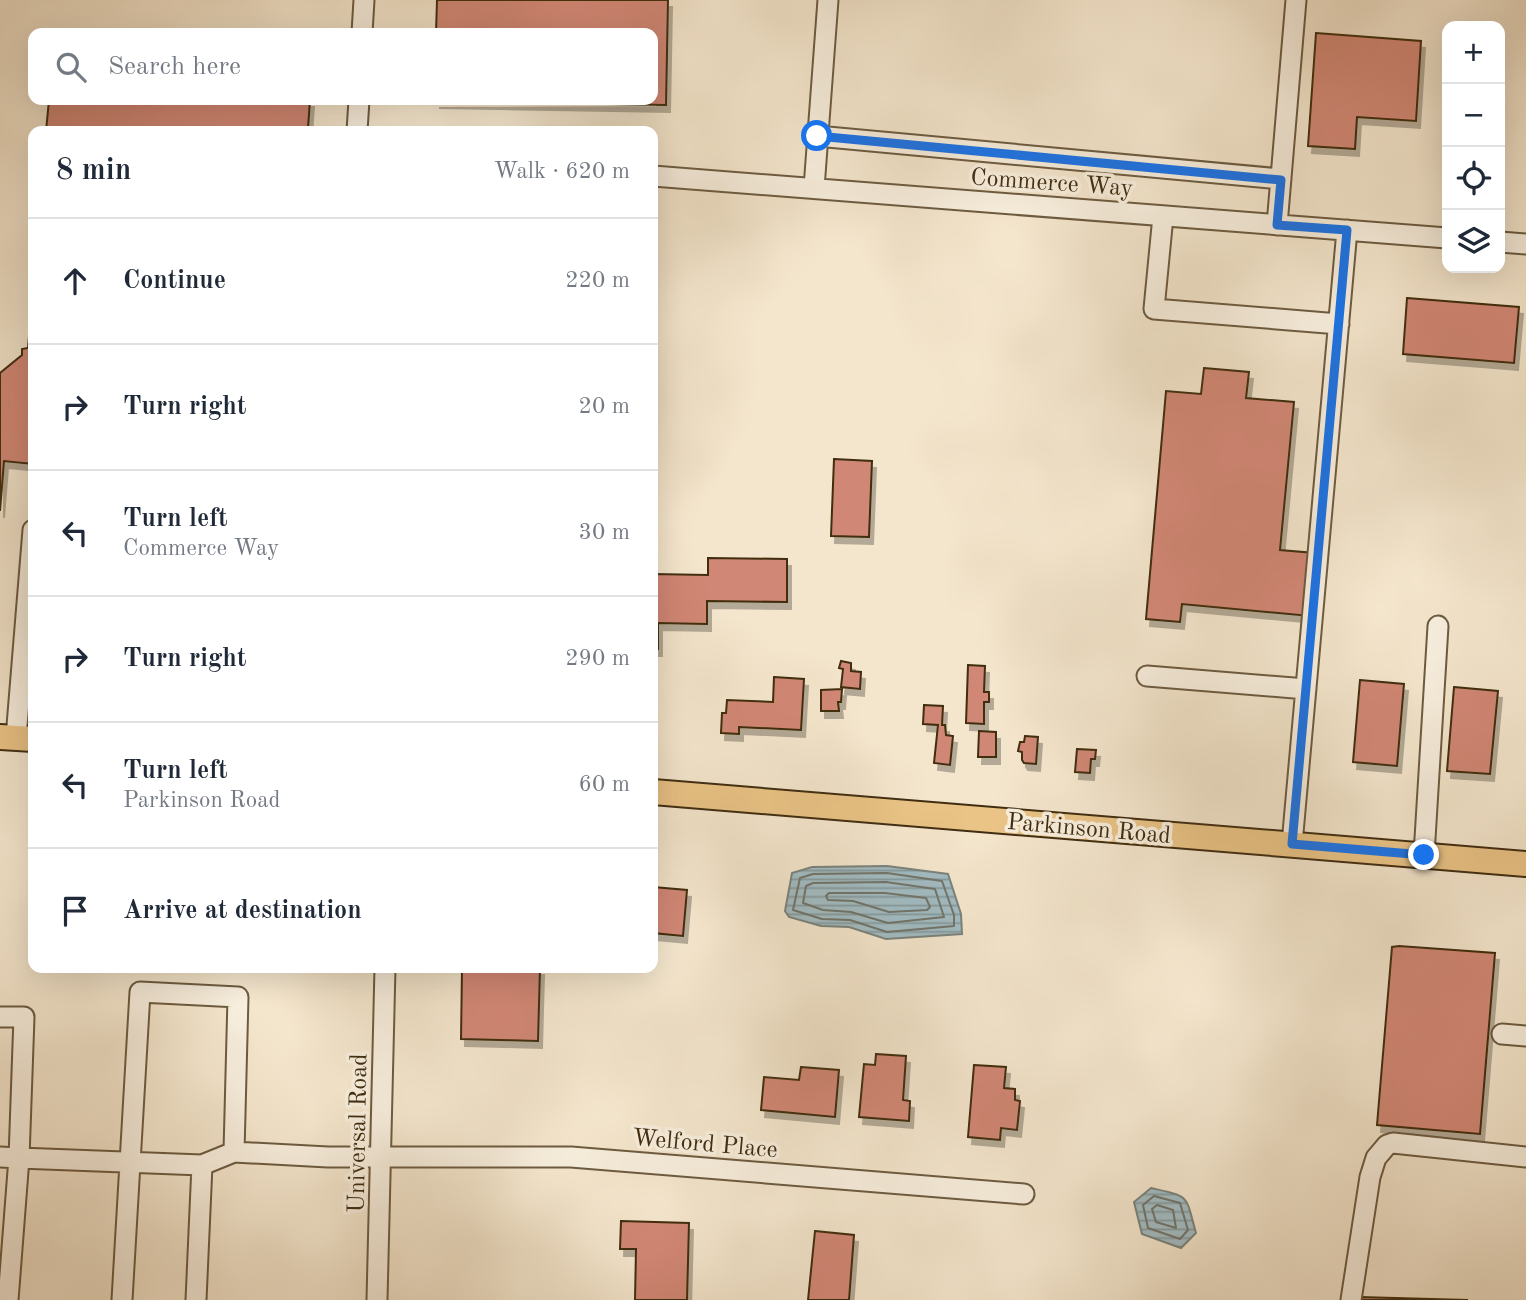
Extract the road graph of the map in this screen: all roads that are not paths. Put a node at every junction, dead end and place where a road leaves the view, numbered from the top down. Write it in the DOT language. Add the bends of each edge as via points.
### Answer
graph roads {
  1 [pos="364,0"];
  2 [pos="828,0"];
  3 [pos="1296,0"];
  4 [pos="362,28"];
  5 [pos="359,105"];
  6 [pos="357,126"];
  7 [pos="817,136"];
  8 [pos="658,176"];
  9 [pos="1281,180"];
  10 [pos="814,188"];
  11 [pos="1163,216"];
  12 [pos="1277,225"];
  13 [pos="1347,230"];
  14 [pos="1442,238"];
  15 [pos="1505,242"];
  16 [pos="1526,244"];
  17 [pos="1339,324"];
  18 [pos="28,591"];
  19 [pos="1438,626"];
  20 [pos="1147,676"];
  21 [pos="1306,689"];
  22 [pos="16,738"];
  23 [pos="658,792"];
  24 [pos="1292,844"];
  25 [pos="1424,855"];
  26 [pos="1526,864"];
  27 [pos="385,973"];
  28 [pos="0,1017"];
  29 [pos="1503,1034"];
  30 [pos="1526,1036"];
  31 [pos="234,1152"];
  32 [pos="381,1156"];
  33 [pos="9,1157"];
  34 [pos="1526,1157"];
  35 [pos="128,1163"];
  36 [pos="202,1165"];
  37 [pos="1024,1194"];
  38 [pos="8,1300"];
  39 [pos="122,1300"];
  40 [pos="196,1300"];
  41 [pos="377,1300"];
  42 [pos="1351,1300"];
  1 -- 4 [label="street"];
  2 -- 7 [label="street"];
  3 -- 9 [label="street"];
  5 -- 6 [label="street"];
  7 -- 9 [label="street"];
  7 -- 10 [label="street"];
  8 -- 10 [label="street, Commerce Way"];
  9 -- 12 [label="street"];
  10 -- 11 [label="street, Commerce Way"];
  11 -- 12 [label="street, Commerce Way"];
  11 -- 17 [label="street" via="1154,309"];
  12 -- 13 [label="street, Commerce Way"];
  13 -- 14 [label="street, Commerce Way"];
  13 -- 17 [label="street"];
  15 -- 16 [label="street"];
  17 -- 21 [label="street"];
  18 -- 22 [label="street"];
  19 -- 25 [label="street"];
  20 -- 21 [label="street"];
  21 -- 24 [label="street"];
  23 -- 24 [label="main road, Parkinson Road"];
  24 -- 25 [label="main road, Parkinson Road"];
  25 -- 26 [label="main road, Parkinson Road"];
  27 -- 32 [label="street, Universal Road"];
  28 -- 33 [label="street" via="24,1017"];
  29 -- 30 [label="street"];
  31 -- 32 [label="street, Welford Place"];
  31 -- 35 [label="street" via="238,997 139,992"];
  31 -- 36 [label="street"];
  32 -- 37 [label="street, Welford Place" via="571,1157"];
  32 -- 41 [label="street, Universal Road"];
  33 -- 35 [label="street"];
  33 -- 38 [label="street"];
  34 -- 42 [label="street" via="1387,1145 1376,1158 1370,1177"];
  35 -- 36 [label="street"];
  35 -- 39 [label="street"];
  36 -- 40 [label="street"];
}
